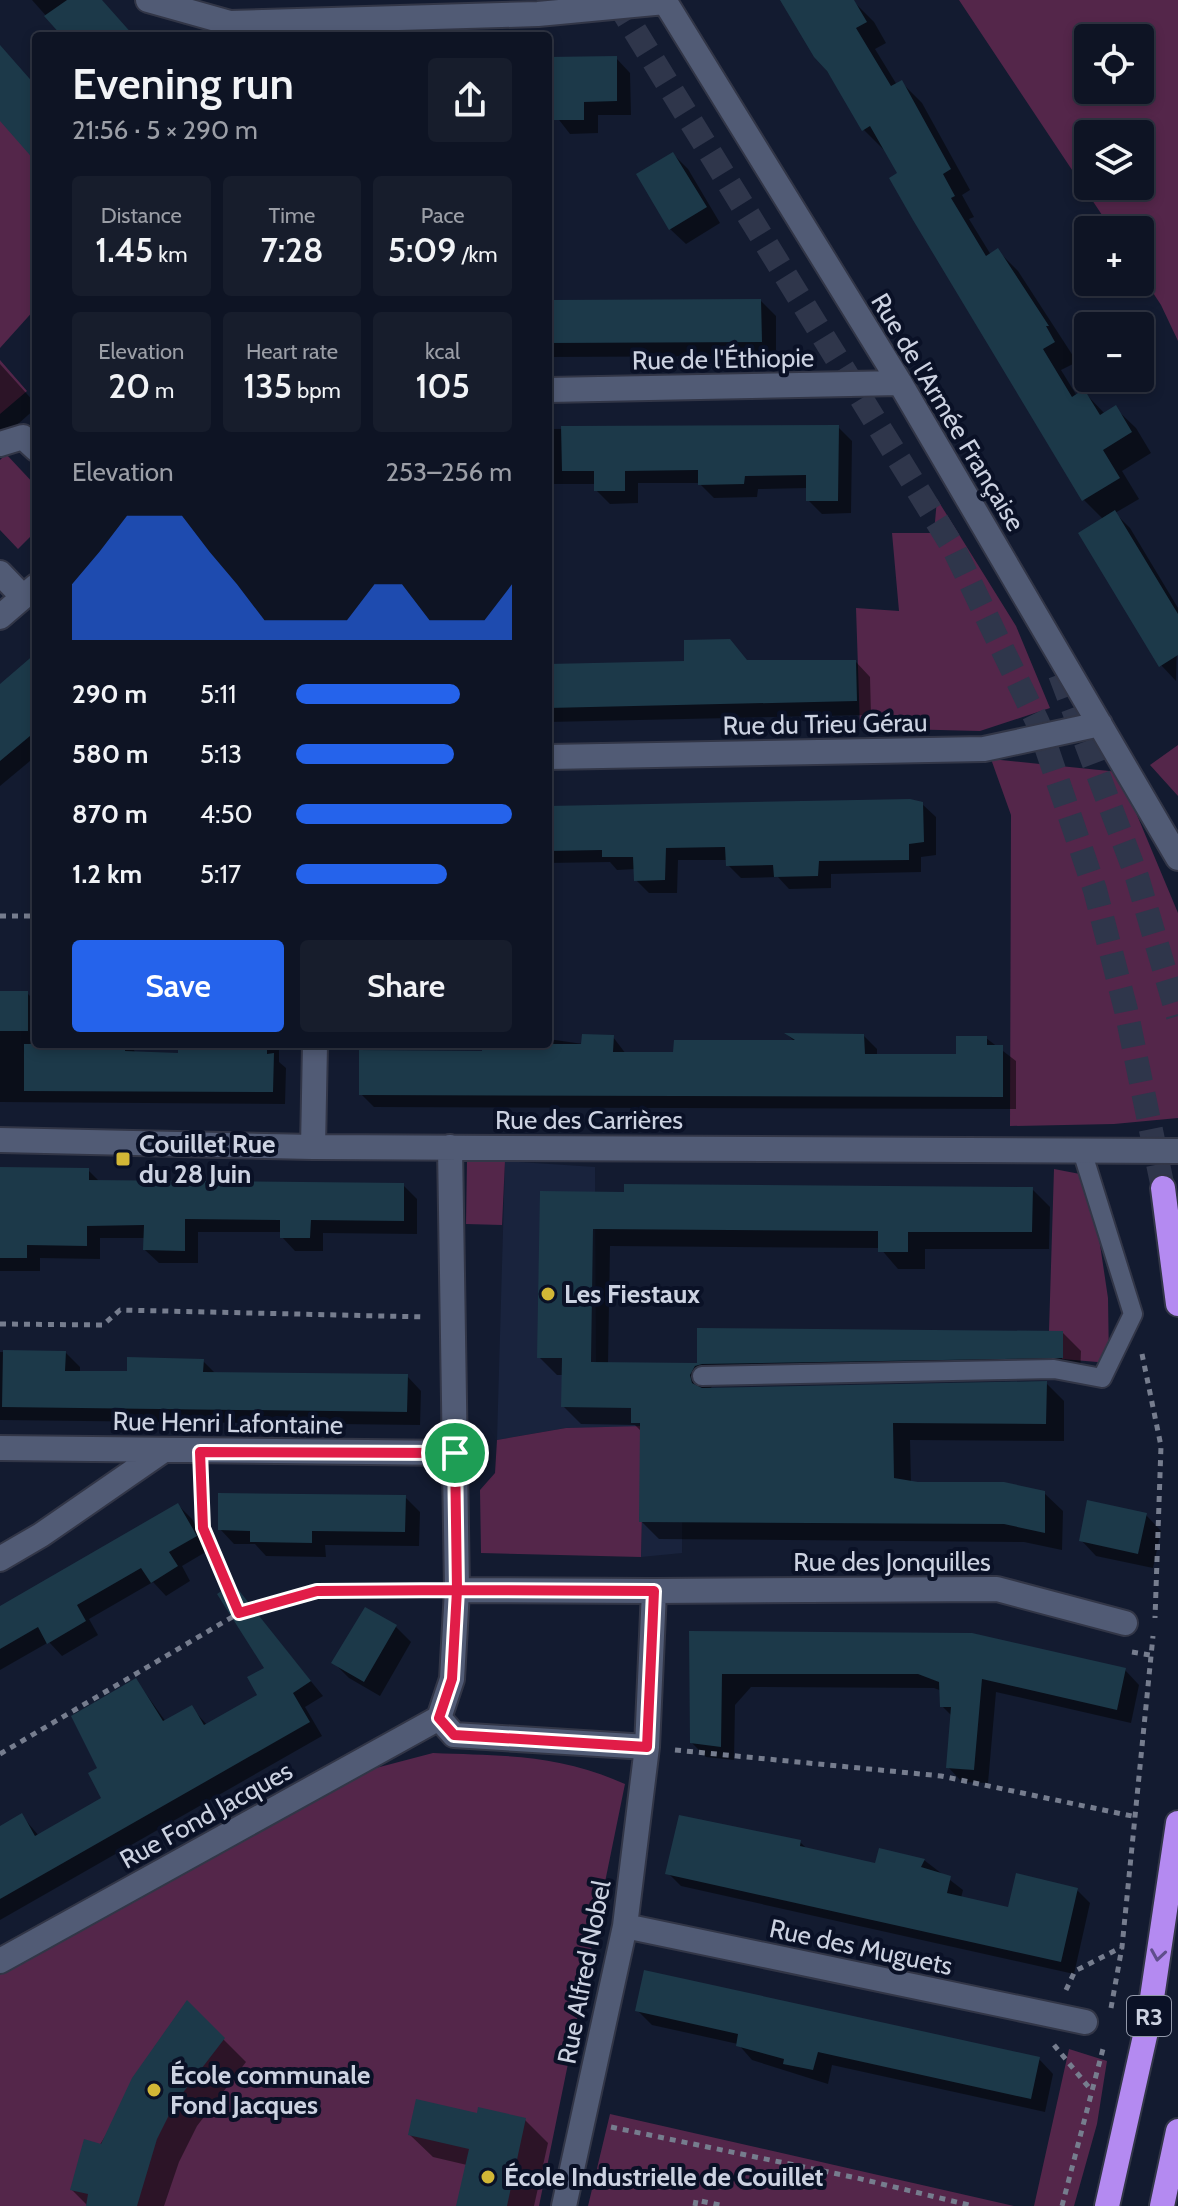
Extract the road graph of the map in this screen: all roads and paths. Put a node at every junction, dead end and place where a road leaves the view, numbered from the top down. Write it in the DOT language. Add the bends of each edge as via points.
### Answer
graph roads {
  1 [pos="148,0"];
  2 [pos="664,1"];
  3 [pos="310,28"];
  4 [pos="900,383"];
  5 [pos="552,390"];
  6 [pos="0,444"];
  7 [pos="32,445"];
  8 [pos="0,573"];
  9 [pos="29,591"];
  10 [pos="0,617"];
  11 [pos="1100,724"];
  12 [pos="552,757"];
  13 [pos="1178,858"];
  14 [pos="0,916"];
  15 [pos="32,916"];
  16 [pos="315,1048"];
  17 [pos="0,1140"];
  18 [pos="313,1147"];
  19 [pos="450,1147"];
  20 [pos="1082,1151"];
  21 [pos="1178,1151"];
  22 [pos="1163,1188"];
  23 [pos="1178,1304"];
  24 [pos="1133,1314"];
  25 [pos="453,1318"];
  26 [pos="0,1324"];
  27 [pos="702,1376"];
  28 [pos="0,1448"];
  29 [pos="164,1450"];
  30 [pos="200,1452"];
  31 [pos="455,1453"];
  32 [pos="0,1559"];
  33 [pos="457,1590"];
  34 [pos="654,1591"];
  35 [pos="239,1613"];
  36 [pos="1125,1623"];
  37 [pos="439,1718"];
  38 [pos="647,1747"];
  39 [pos="0,1754"];
  40 [pos="1132,1816"];
  41 [pos="1178,1823"];
  42 [pos="625,1926"];
  43 [pos="0,1961"];
  44 [pos="1100,2025"];
  45 [pos="582,2121"];
  46 [pos="1178,2131"];
  47 [pos="564,2206"];
  48 [pos="695,2206"];
  49 [pos="724,2206"];
  50 [pos="973,2206"];
  51 [pos="1062,2206"];
  52 [pos="1107,2206"];
  53 [pos="1162,2206"];
  1 -- 3 [label="street" via="230,23"];
  2 -- 3 [label="street"];
  2 -- 4 [label="street, Rue de l'Armée Française"];
  4 -- 5 [label="street, Rue de l'Éthiopie"];
  4 -- 11 [label="street, Rue de l'Armée Française"];
  6 -- 7 [label="street" via="23,437"];
  8 -- 9 [label="street"];
  9 -- 10 [label="street"];
  11 -- 12 [label="street, Rue du Trieu Gérau" via="984,749"];
  11 -- 13 [label="street, Rue de l'Armée Française"];
  14 -- 15 [label="path"];
  16 -- 18 [label="street"];
  17 -- 18 [label="street, Rue des Carrières"];
  18 -- 19 [label="street, Rue des Carrières"];
  19 -- 20 [label="street, Rue des Carrières"];
  19 -- 25 [label="street"];
  20 -- 21 [label="street, Rue des Carrières"];
  20 -- 24 [label="lane"];
  22 -- 23 [label="highway"];
  24 -- 27 [label="lane" via="1102,1378 1054,1369"];
  24 -- 40 [label="path" via="1161,1446 1155,1619"];
  25 -- 26 [label="path" via="120,1310 103,1325"];
  25 -- 31 [label="street"];
  28 -- 29 [label="street, Rue Henri Lafontaine"];
  29 -- 30 [label="street, Rue Henri Lafontaine"];
  29 -- 32 [label="street"];
  30 -- 31 [label="street, Rue Henri Lafontaine"];
  30 -- 35 [label="path" via="203,1528"];
  31 -- 33 [label="street"];
  33 -- 34 [label="street, Rue des Jonquilles"];
  33 -- 35 [label="path" via="317,1591"];
  33 -- 37 [label="street" via="452,1679"];
  34 -- 36 [label="street, Rue des Jonquilles" via="997,1589"];
  34 -- 38 [label="street, Rue Alfred Nobel"];
  35 -- 39 [label="path"];
  37 -- 38 [label="street" via="454,1735"];
  37 -- 43 [label="street, Rue Fond Jacques"];
  38 -- 40 [label="path" via="941,1776"];
  38 -- 42 [label="street, Rue Alfred Nobel"];
  40 -- 44 [label="path" via="1122,1947"];
  41 -- 52 [label="highway, R3, one-way" via="1149,2018"];
  42 -- 44 [label="street, Rue des Muguets"];
  42 -- 45 [label="street, Rue Alfred Nobel"];
  44 -- 51 [label="path"];
  45 -- 47 [label="street, Rue Alfred Nobel"];
  45 -- 50 [label="path"];
  46 -- 53 [label="highway"];
  48 -- 49 [label="path" via="696,2200"];
}
